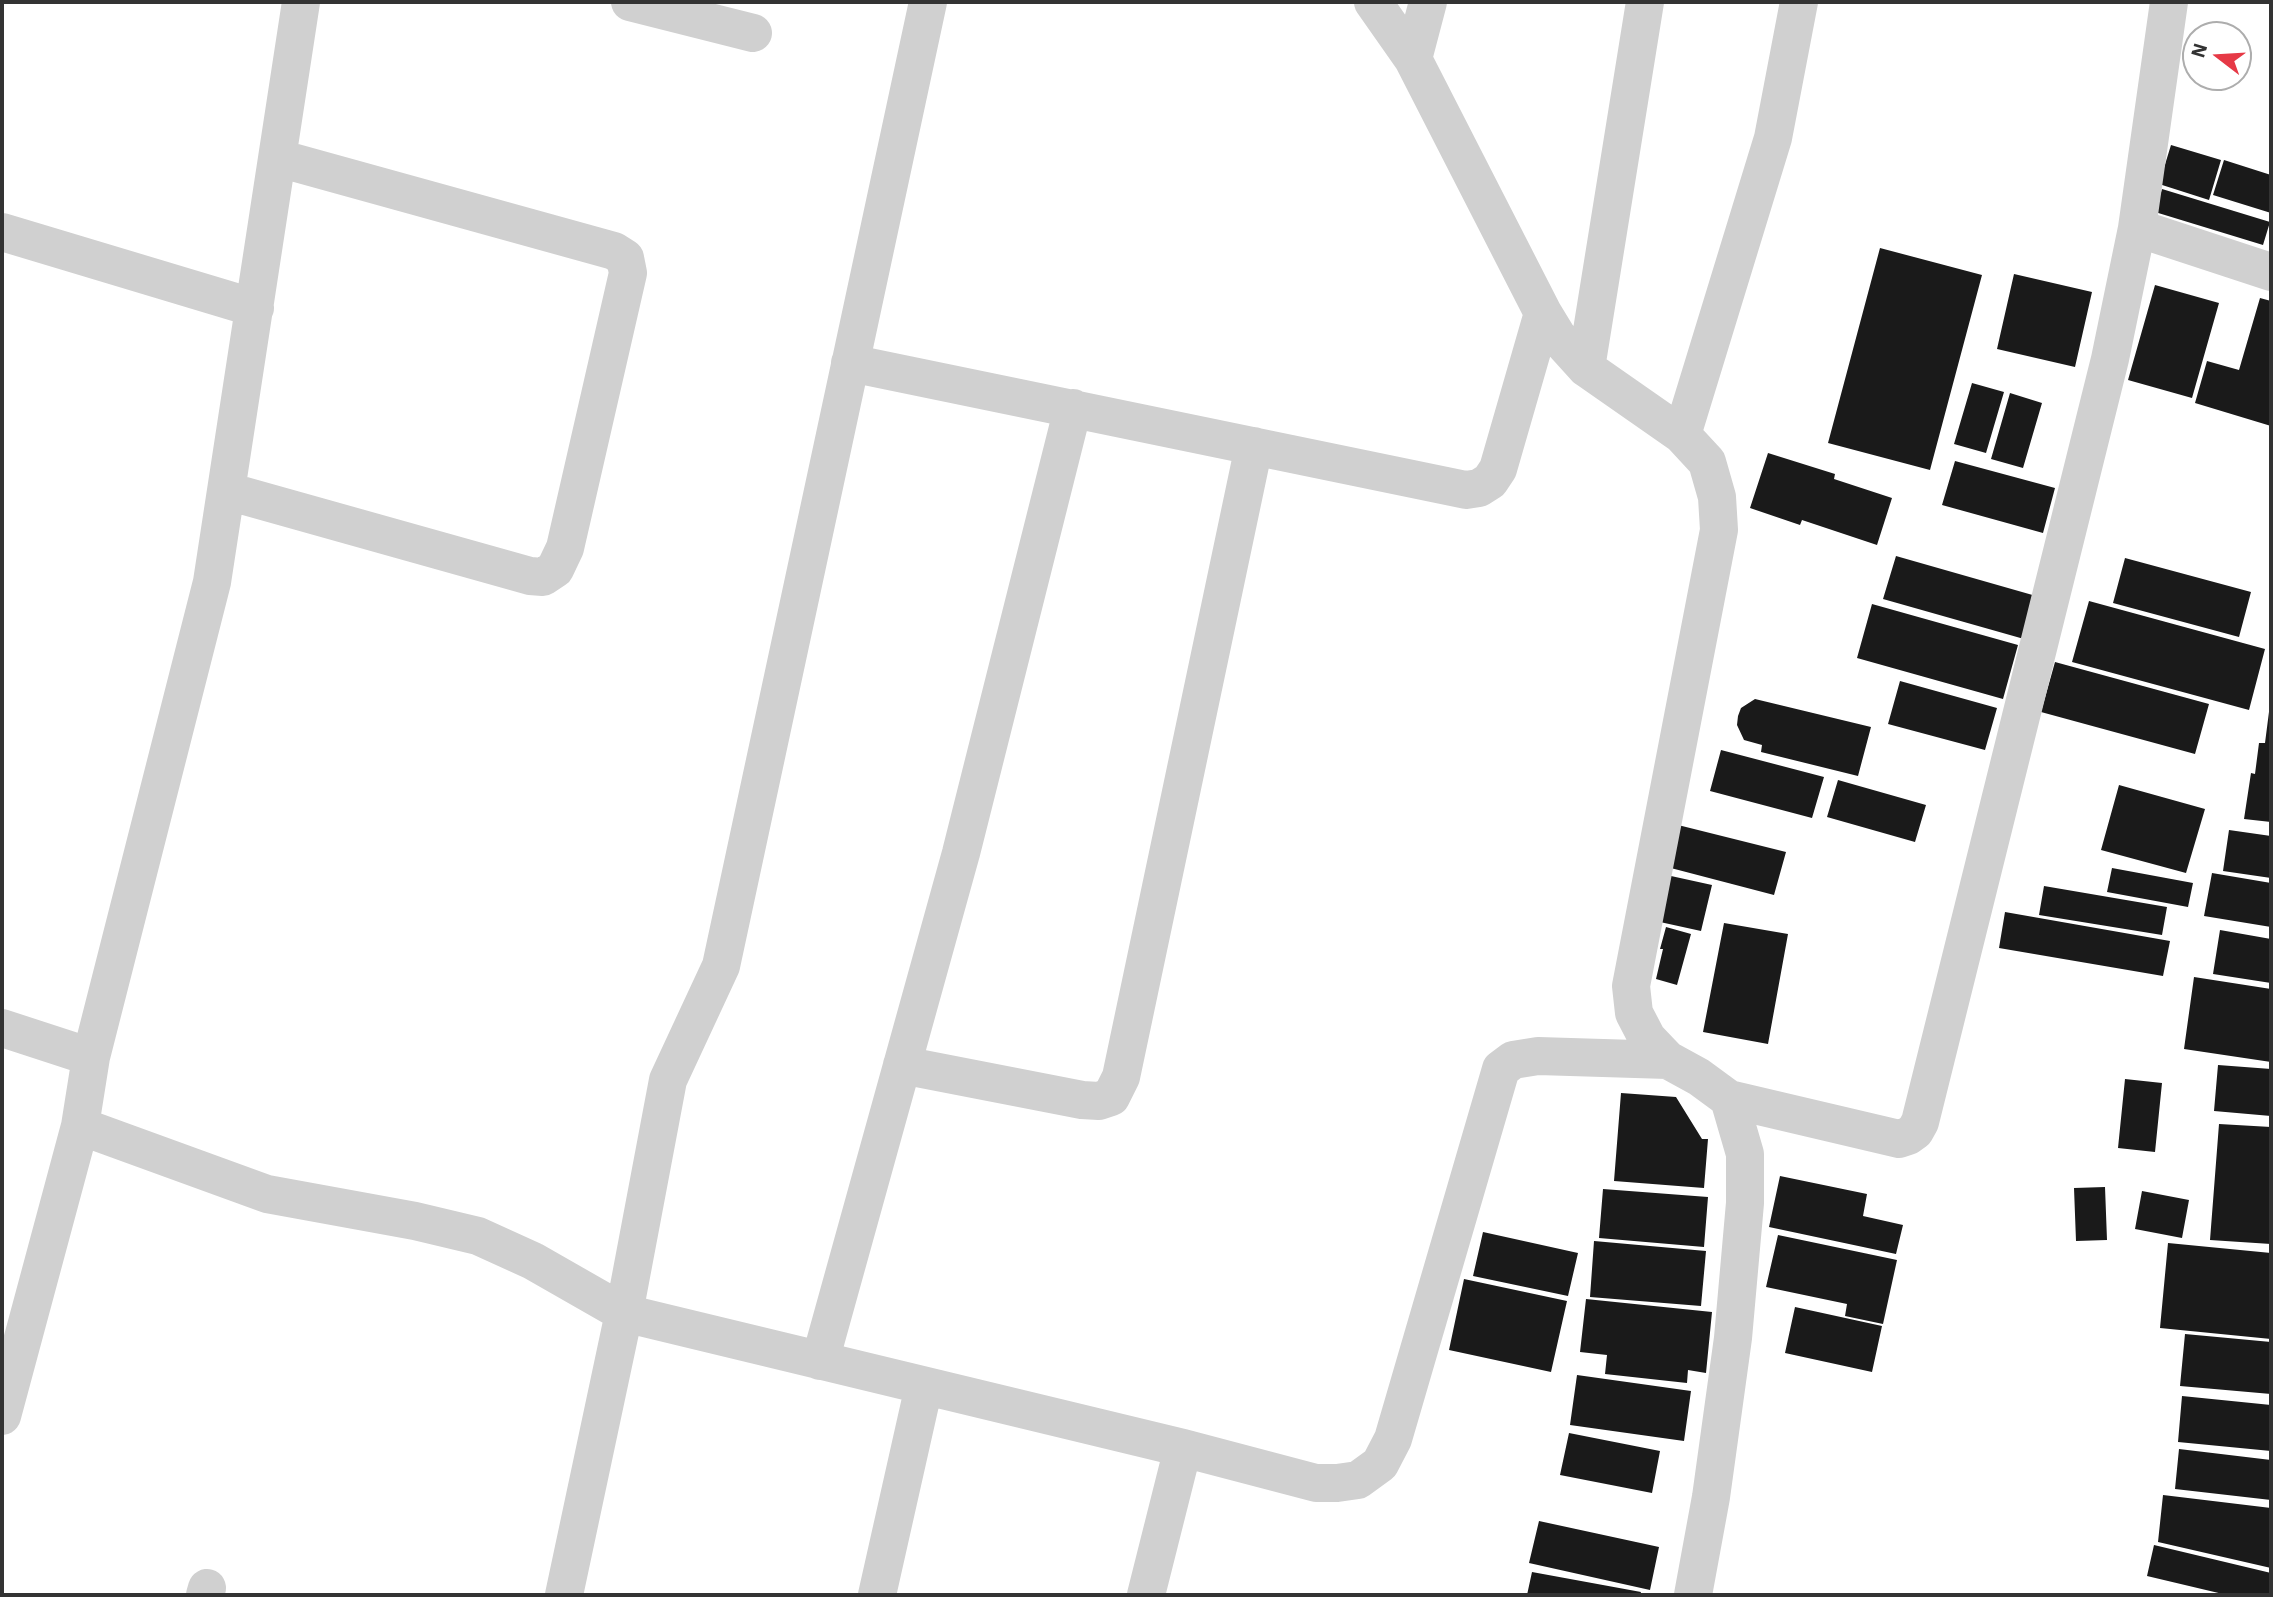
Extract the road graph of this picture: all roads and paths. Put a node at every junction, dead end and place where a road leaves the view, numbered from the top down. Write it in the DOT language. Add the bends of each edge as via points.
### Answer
graph roads {
  1 [pos="301,2"];
  2 [pos="630,2"];
  3 [pos="928,2"];
  4 [pos="1373,2"];
  5 [pos="1428,2"];
  6 [pos="1646,2"];
  7 [pos="1799,2"];
  8 [pos="2169,2"];
  9 [pos="753,33"];
  10 [pos="1413,59"];
  11 [pos="278,158"];
  12 [pos="2137,228"];
  13 [pos="2,232"];
  14 [pos="2271,272"];
  15 [pos="255,308"];
  16 [pos="1543,313"];
  17 [pos="850,363"];
  18 [pos="1586,368"];
  19 [pos="1073,408"];
  20 [pos="1682,435"];
  21 [pos="1254,446"];
  22 [pos="227,491"];
  23 [pos="2,1028"];
  24 [pos="91,1057"];
  25 [pos="1668,1060"];
  26 [pos="902,1065"];
  27 [pos="1730,1100"];
  28 [pos="80,1126"];
  29 [pos="624,1313"];
  30 [pos="820,1361"];
  31 [pos="924,1386"];
  32 [pos="2,1416"];
  33 [pos="1183,1448"];
  34 [pos="564,1595"];
  35 [pos="877,1595"];
  36 [pos="1146,1595"];
  37 [pos="1693,1595"];
  1 -- 11 [label="street"];
  2 -- 9 [label="street"];
  3 -- 17 [label="street"];
  4 -- 10 [label="street"];
  5 -- 10 [label="street"];
  6 -- 18 [label="street"];
  7 -- 20 [label="street" via="1773,138"];
  8 -- 12 [label="street"];
  10 -- 16 [label="street"];
  11 -- 15 [label="street"];
  11 -- 22 [label="street" via="614,251 625,258 628,273 565,548 555,569 543,577"];
  12 -- 14 [label="street"];
  12 -- 27 [label="street" via="2110,359 1920,1122 1915,1131 1899,1139"];
  13 -- 15 [label="street"];
  15 -- 22 [label="street"];
  16 -- 18 [label="street"];
  16 -- 21 [label="street" via="1497,469 1479,488 1466,490"];
  17 -- 19 [label="street"];
  17 -- 29 [label="street" via="721,966 667,1080"];
  18 -- 20 [label="street"];
  19 -- 21 [label="street"];
  19 -- 26 [label="street" via="961,853"];
  20 -- 25 [label="street" via="1707,461 1717,497 1719,530 1632,986 1634,1013 1647,1038"];
  21 -- 26 [label="street" via="1121,1077 1111,1097 1082,1100"];
  22 -- 24 [label="street" via="212,582"];
  23 -- 24 [label="street"];
  24 -- 28 [label="street"];
  25 -- 27 [label="street"];
  25 -- 33 [label="street" via="1538,1056 1513,1060 1501,1069 1393,1439 1380,1464 1358,1480 1316,1483"];
  26 -- 30 [label="street"];
  27 -- 37 [label="street" via="1745,1154 1745,1203 1733,1338"];
  28 -- 29 [label="street" via="267,1194 478,1236 533,1261"];
  28 -- 32 [label="street"];
  29 -- 30 [label="street"];
  29 -- 34 [label="street"];
  30 -- 31 [label="street"];
  31 -- 33 [label="street"];
  31 -- 35 [label="street"];
  33 -- 36 [label="street"];
}
